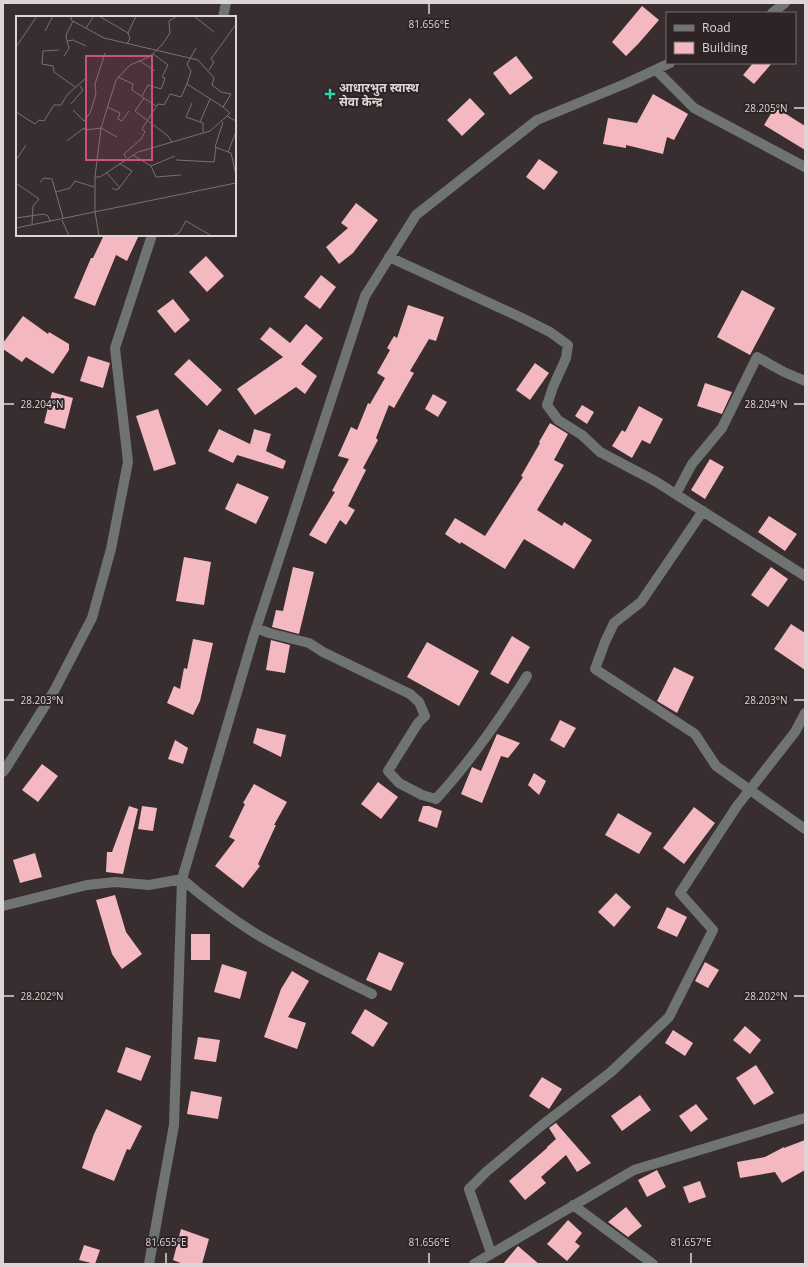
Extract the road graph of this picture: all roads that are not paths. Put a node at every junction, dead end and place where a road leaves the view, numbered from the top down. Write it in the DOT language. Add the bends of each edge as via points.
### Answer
graph roads {
  1 [pos="226,3"];
  2 [pos="785,3"];
  3 [pos="773,12"];
  4 [pos="222,16"];
  5 [pos="668,64"];
  6 [pos="656,70"];
  7 [pos="805,167"];
  8 [pos="152,236"];
  9 [pos="389,257"];
  10 [pos="805,381"];
  11 [pos="676,494"];
  12 [pos="703,511"];
  13 [pos="805,576"];
  14 [pos="256,628"];
  15 [pos="527,676"];
  16 [pos="805,712"];
  17 [pos="3,772"];
  18 [pos="750,790"];
  19 [pos="805,829"];
  20 [pos="182,879"];
  21 [pos="3,906"];
  22 [pos="372,994"];
  23 [pos="805,1118"];
  24 [pos="573,1205"];
  25 [pos="491,1253"];
  26 [pos="149,1264"];
  27 [pos="474,1264"];
  28 [pos="653,1264"];
  1 -- 4 [label="street"];
  2 -- 3 [label="street"];
  5 -- 6 [label="street"];
  6 -- 7 [label="street" via="694,108"];
  6 -- 9 [label="street" via="537,120 416,215"];
  8 -- 17 [label="street" via="115,348 128,462 111,549 92,618 54,693"];
  9 -- 11 [label="street" via="522,318 550,332 568,345 566,358 547,405 558,420 582,435 600,452"];
  9 -- 14 [label="street" via="365,296"];
  10 -- 11 [label="street" via="757,357 722,428 692,464"];
  11 -- 12 [label="street"];
  12 -- 13 [label="street"];
  12 -- 18 [label="street" via="641,602 614,623 595,669 695,734 716,766"];
  14 -- 15 [label="street" via="309,643 410,694 419,702 425,716 388,771 399,783 436,799 479,747"];
  14 -- 20 [label="street"];
  16 -- 18 [label="street" via="795,732"];
  18 -- 19 [label="street"];
  18 -- 25 [label="street" via="680,893 713,930 669,1017 611,1072 541,1126 469,1189"];
  20 -- 21 [label="street" via="149,885 115,882 87,885"];
  20 -- 22 [label="street" via="253,932"];
  20 -- 26 [label="street" via="174,1125"];
  23 -- 24 [label="street" via="634,1170"];
  24 -- 25 [label="street"];
  24 -- 28 [label="street"];
  25 -- 27 [label="street"];
}
